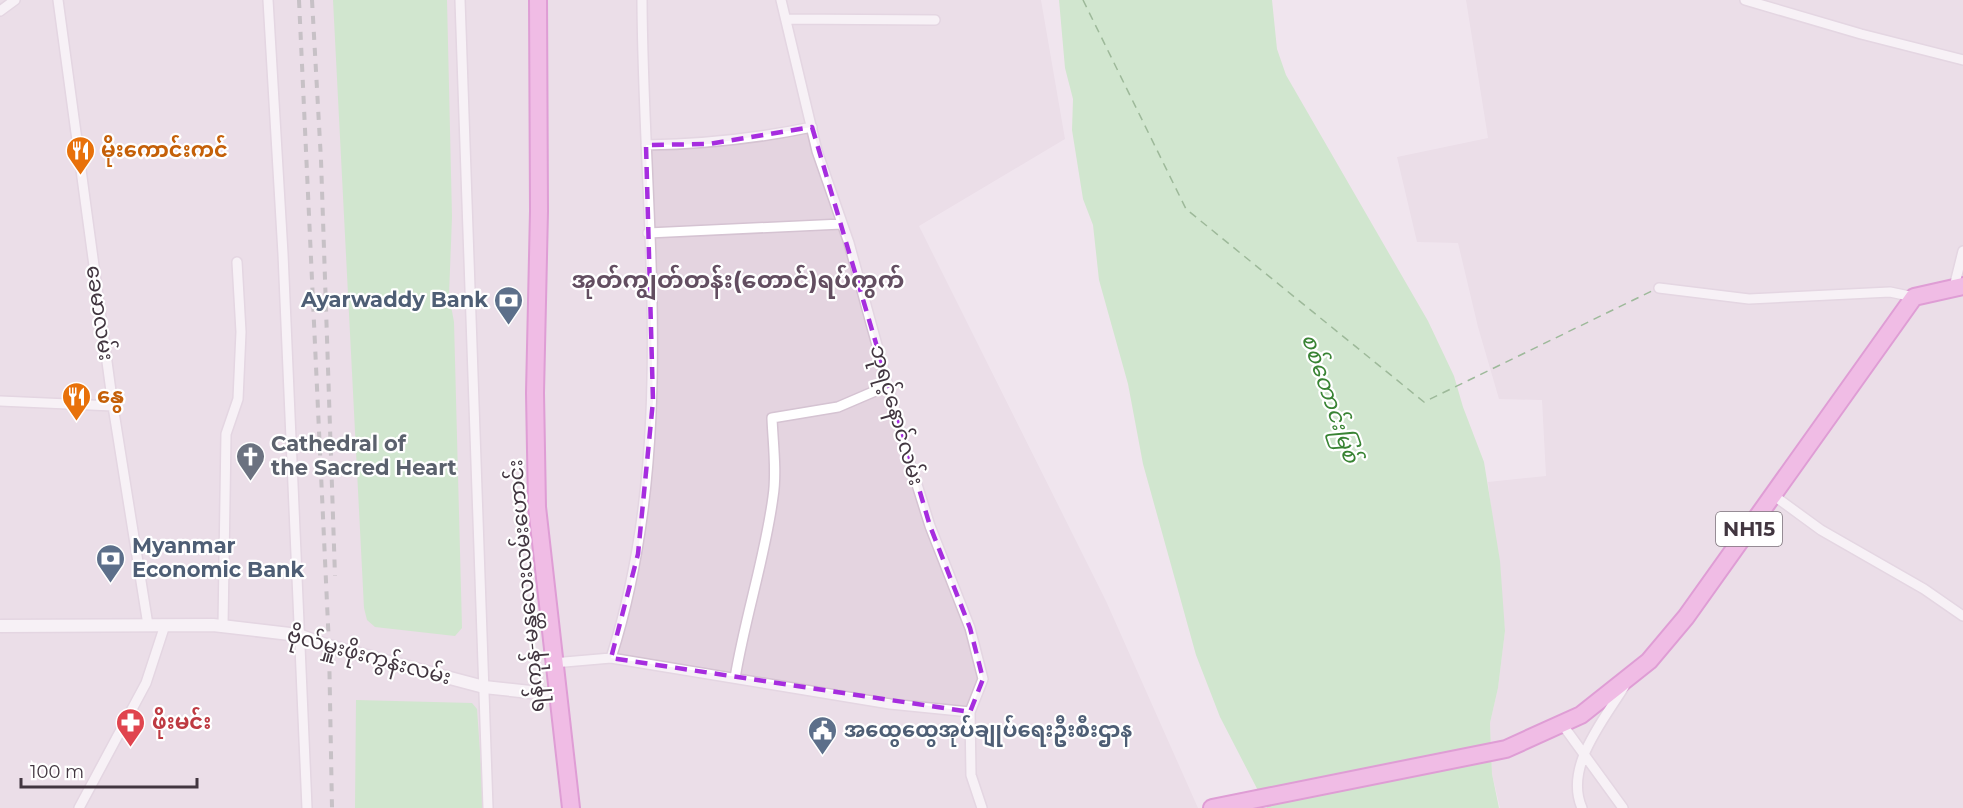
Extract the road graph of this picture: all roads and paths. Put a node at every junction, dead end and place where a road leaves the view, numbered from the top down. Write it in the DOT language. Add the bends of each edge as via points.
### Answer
graph roads {
  1 [pos="15,0"];
  2 [pos="58,0"];
  3 [pos="268,0"];
  4 [pos="460,0"];
  5 [pos="538,0"];
  6 [pos="642,0"];
  7 [pos="781,0"];
  8 [pos="1745,0"];
  9 [pos="0,11"];
  10 [pos="787,19"];
  11 [pos="935,20"];
  12 [pos="1963,60"];
  13 [pos="813,127"];
  14 [pos="646,145"];
  15 [pos="842,224"];
  16 [pos="648,233"];
  17 [pos="1963,251"];
  18 [pos="237,262"];
  19 [pos="1958,287"];
  20 [pos="1659,288"];
  21 [pos="1914,297"];
  22 [pos="887,386"];
  23 [pos="0,401"];
  24 [pos="113,406"];
  25 [pos="1773,495"];
  26 [pos="1963,616"];
  27 [pos="148,625"];
  28 [pos="165,625"];
  29 [pos="0,626"];
  30 [pos="223,626"];
  31 [pos="298,634"];
  32 [pos="611,658"];
  33 [pos="553,663"];
  34 [pos="1631,675"];
  35 [pos="735,678"];
  36 [pos="484,687"];
  37 [pos="558,695"];
  38 [pos="970,712"];
  39 [pos="1562,724"];
  40 [pos="1583,754"];
  41 [pos="79,808"];
  42 [pos="307,808"];
  43 [pos="488,808"];
  44 [pos="571,808"];
  45 [pos="982,808"];
  46 [pos="1212,808"];
  47 [pos="1582,808"];
  48 [pos="1623,808"];
  1 -- 9 [label="street"];
  2 -- 24 [label="street, ခေမာလမ်း"];
  3 -- 31 [label="street"];
  4 -- 36 [label="street"];
  5 -- 33 [label="highway, ရန်ကုန်-မန္တလေးလမ်းဟောင်း" via="537,496"];
  6 -- 14 [label="street"];
  7 -- 10 [label="street, ဘုရင့်နောင်လမ်း"];
  8 -- 12 [label="street"];
  10 -- 11 [label="street"];
  10 -- 13 [label="street, ဘုရင့်နောင်လမ်း"];
  13 -- 14 [label="street" via="709,144"];
  13 -- 15 [label="street, ဘုရင့်နောင်လမ်း"];
  14 -- 16 [label="street"];
  15 -- 16 [label="street"];
  15 -- 22 [label="street, ဘုရင့်နောင်လမ်း"];
  16 -- 32 [label="street" via="653,401 638,554"];
  17 -- 19 [label="street"];
  18 -- 30 [label="street" via="241,332 238,399 226,434"];
  19 -- 21 [label="highway"];
  20 -- 21 [label="street" via="1749,299 1890,292"];
  21 -- 25 [label="highway, NH15"];
  22 -- 35 [label="street" via="838,407 772,418 774,494"];
  22 -- 38 [label="street, ဘုရင့်နောင်လမ်း" via="983,679"];
  23 -- 24 [label="street"];
  24 -- 27 [label="street, ခေမာလမ်း"];
  25 -- 26 [label="street" via="1821,530"];
  25 -- 34 [label="highway, NH15" via="1686,617 1649,661"];
  27 -- 28 [label="street, ဗိုလ်မှူးဖိုးကွန်းလမ်း"];
  27 -- 29 [label="street, ဗိုလ်မှူးဖိုးကွန်းလမ်း"];
  28 -- 30 [label="street, ဗိုလ်မှူးဖိုးကွန်းလမ်း"];
  28 -- 41 [label="street" via="146,683"];
  30 -- 31 [label="street, ဗိုလ်မှူးဖိုးကွန်းလမ်း"];
  31 -- 36 [label="street, ဗိုလ်မှူးဖိုးကွန်းလမ်း" via="329,646"];
  31 -- 42 [label="street"];
  32 -- 33 [label="street"];
  32 -- 35 [label="street"];
  33 -- 37 [label="highway, ရန်ကုန်-မန္တလေးလမ်းဟောင်း"];
  34 -- 39 [label="highway, NH15" via="1581,715"];
  34 -- 40 [label="street"];
  35 -- 38 [label="street" via="890,704"];
  36 -- 37 [label="street, ဗိုလ်မှူးဖိုးကွန်းလမ်း"];
  36 -- 43 [label="street"];
  37 -- 44 [label="highway, ရန်ကုန်-မန္တလေးလမ်းဟောင်း"];
  38 -- 45 [label="street, ဘုရင့်နောင်လမ်း" via="971,775"];
  39 -- 40 [label="street"];
  39 -- 46 [label="highway, NH15" via="1506,748"];
  40 -- 47 [label="street" via="1577,796"];
  40 -- 48 [label="street"];
}
